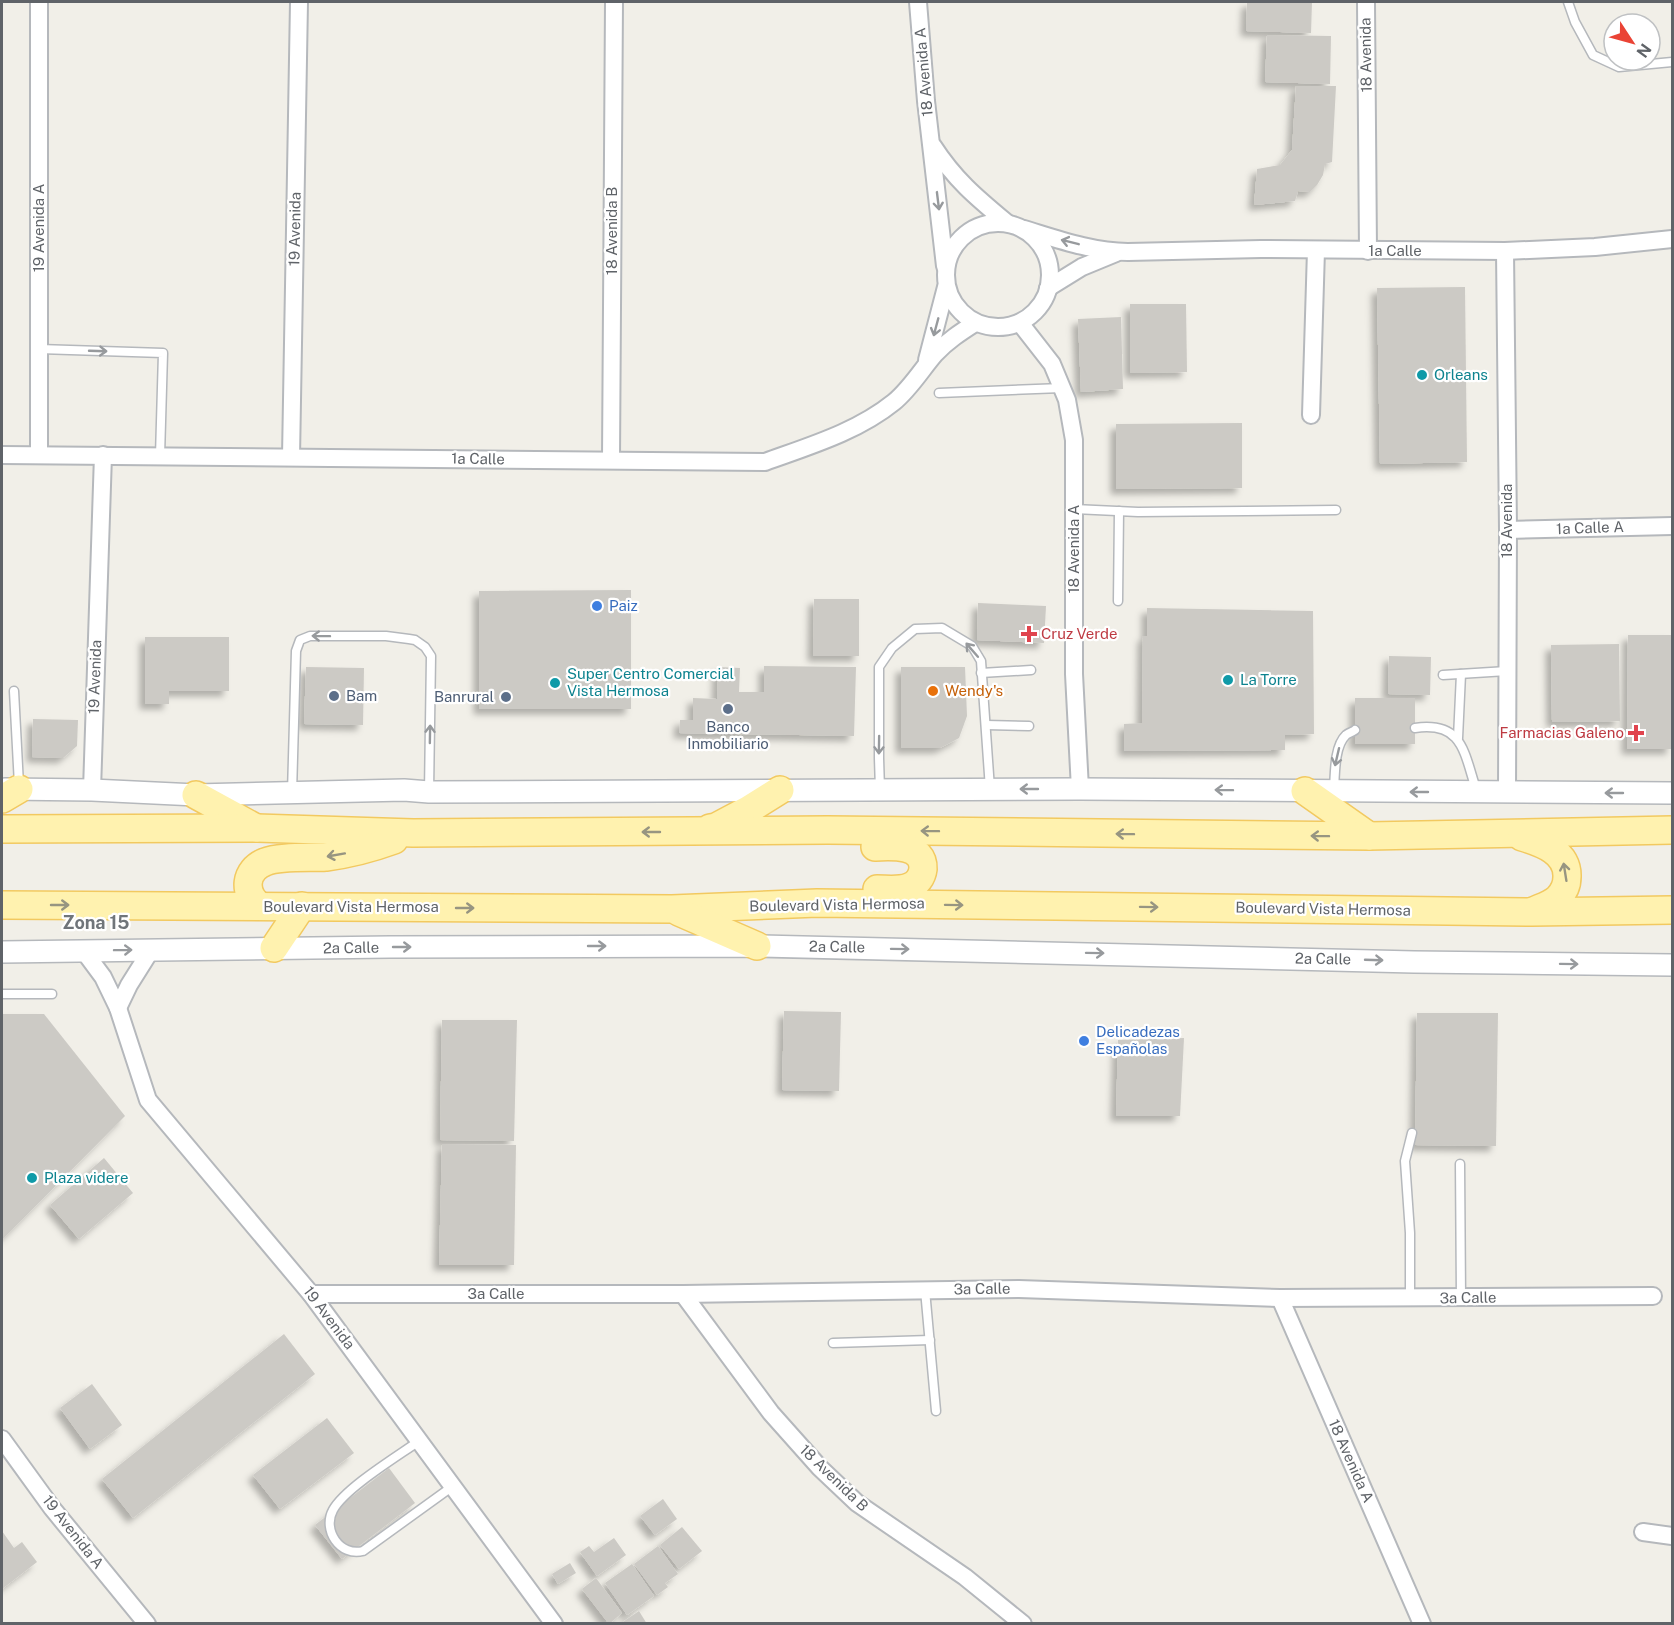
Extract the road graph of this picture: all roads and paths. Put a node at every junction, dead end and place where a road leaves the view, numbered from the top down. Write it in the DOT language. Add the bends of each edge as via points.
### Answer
graph roads {
  1 [pos="39,2"];
  2 [pos="299,2"];
  3 [pos="614,2"];
  4 [pos="918,2"];
  5 [pos="1568,2"];
  6 [pos="1366,3"];
  7 [pos="1672,62"];
  8 [pos="931,143"];
  9 [pos="1007,223"];
  10 [pos="1024,229"];
  11 [pos="1672,239"];
  12 [pos="1316,250"];
  13 [pos="1368,251"];
  14 [pos="1505,251"];
  15 [pos="1117,252"];
  16 [pos="946,278"];
  17 [pos="1048,288"];
  18 [pos="975,323"];
  19 [pos="1020,323"];
  20 [pos="39,349"];
  21 [pos="925,367"];
  22 [pos="1062,388"];
  23 [pos="939,393"];
  24 [pos="1311,415"];
  25 [pos="2,455"];
  26 [pos="39,455"];
  27 [pos="103,455"];
  28 [pos="160,456"];
  29 [pos="291,457"];
  30 [pos="611,460"];
  31 [pos="1074,510"];
  32 [pos="1336,510"];
  33 [pos="1119,511"];
  34 [pos="1672,526"];
  35 [pos="1508,530"];
  36 [pos="1118,601"];
  37 [pos="1031,670"];
  38 [pos="1507,670"];
  39 [pos="981,673"];
  40 [pos="1461,674"];
  41 [pos="1443,675"];
  42 [pos="14,691"];
  43 [pos="986,725"];
  44 [pos="1029,726"];
  45 [pos="1415,728"];
  46 [pos="1355,730"];
  47 [pos="1458,738"];
  48 [pos="990,789"];
  49 [pos="1080,789"];
  50 [pos="92,790"];
  51 [pos="780,790"];
  52 [pos="880,790"];
  53 [pos="1305,791"];
  54 [pos="1334,791"];
  55 [pos="7,792"];
  56 [pos="429,792"];
  57 [pos="1477,792"];
  58 [pos="1507,792"];
  59 [pos="292,793"];
  60 [pos="1672,793"];
  61 [pos="196,795"];
  62 [pos="257,828"];
  63 [pos="2,829"];
  64 [pos="828,830"];
  65 [pos="1672,830"];
  66 [pos="695,832"];
  67 [pos="412,833"];
  68 [pos="1510,833"];
  69 [pos="1369,836"];
  70 [pos="2,905"];
  71 [pos="756,905"];
  72 [pos="260,906"];
  73 [pos="302,906"];
  74 [pos="672,909"];
  75 [pos="1672,910"];
  76 [pos="1532,912"];
  77 [pos="757,946"];
  78 [pos="274,948"];
  79 [pos="83,950"];
  80 [pos="151,950"];
  81 [pos="2,952"];
  82 [pos="1672,965"];
  83 [pos="2,994"];
  84 [pos="52,994"];
  85 [pos="118,1008"];
  86 [pos="1412,1133"];
  87 [pos="1460,1164"];
  88 [pos="925,1290"];
  89 [pos="311,1294"];
  90 [pos="683,1294"];
  91 [pos="1653,1296"];
  92 [pos="1280,1298"];
  93 [pos="1410,1298"];
  94 [pos="1461,1298"];
  95 [pos="930,1340"];
  96 [pos="832,1343"];
  97 [pos="936,1411"];
  98 [pos="2,1439"];
  99 [pos="419,1441"];
  100 [pos="453,1486"];
  101 [pos="1643,1532"];
  102 [pos="1672,1536"];
  103 [pos="147,1623"];
  104 [pos="554,1623"];
  105 [pos="1023,1623"];
  106 [pos="1422,1623"];
  1 -- 20 [label="street, 19 Avenida A"];
  2 -- 29 [label="street, 19 Avenida"];
  3 -- 30 [label="street, 18 Avenida B"];
  4 -- 8 [label="street, 18 Avenida A"];
  5 -- 7 [label="lane" via="1593,55 1619,67"];
  6 -- 13 [label="street, 18 Avenida"];
  8 -- 9 [label="street, 18 Avenida A" via="963,185"];
  8 -- 16 [label="street, 18 Avenida A, one-way"];
  9 -- 10 [label="street"];
  9 -- 16 [label="street" via="990,223 960,239 950,254"];
  15 -- 10 [label="street, 1a Calle, one-way"];
  10 -- 17 [label="street" via="1046,254"];
  11 -- 14 [label="street, 1a Calle"];
  12 -- 13 [label="street, 1a Calle"];
  12 -- 15 [label="street, 1a Calle"];
  12 -- 24 [label="street"];
  13 -- 14 [label="street, 1a Calle"];
  14 -- 35 [label="street, 18 Avenida"];
  15 -- 17 [label="street, 1a Calle"];
  16 -- 18 [label="street" via="952,302"];
  16 -- 21 [label="street, 1a Calle, one-way"];
  17 -- 19 [label="street" via="1042,303"];
  18 -- 19 [label="street" via="1005,328"];
  18 -- 21 [label="street, 1a Calle" via="948,342"];
  19 -- 22 [label="street, 18 Avenida A" via="1052,364"];
  20 -- 26 [label="street, 19 Avenida A"];
  20 -- 28 [label="lane, one-way" via="163,353"];
  21 -- 30 [label="street, 1a Calle" via="895,402 861,423 765,462"];
  22 -- 23 [label="lane"];
  22 -- 31 [label="street, 18 Avenida A" via="1074,440"];
  25 -- 26 [label="street, 1a Calle"];
  26 -- 27 [label="street, 1a Calle"];
  27 -- 28 [label="street, 1a Calle"];
  27 -- 50 [label="street, 19 Avenida"];
  28 -- 29 [label="street, 1a Calle"];
  29 -- 30 [label="street, 1a Calle"];
  31 -- 33 [label="lane"];
  31 -- 49 [label="street, 18 Avenida A" via="1074,674"];
  32 -- 33 [label="lane"];
  33 -- 36 [label="lane"];
  34 -- 35 [label="street, 1a Calle A"];
  35 -- 38 [label="street, 18 Avenida"];
  37 -- 39 [label="lane"];
  38 -- 40 [label="lane"];
  38 -- 58 [label="street, 18 Avenida"];
  39 -- 43 [label="lane"];
  39 -- 52 [label="lane, one-way" via="981,661 972,646 942,628 915,629 892,648 879,667"];
  40 -- 41 [label="lane"];
  40 -- 47 [label="lane"];
  42 -- 55 [label="lane"];
  43 -- 44 [label="lane"];
  43 -- 48 [label="lane"];
  45 -- 47 [label="lane" via="1444,729"];
  46 -- 54 [label="lane, one-way" via="1340,744"];
  47 -- 57 [label="lane"];
  49 -- 48 [label="street, one-way"];
  48 -- 52 [label="street"];
  53 -- 49 [label="street, one-way"];
  50 -- 55 [label="street"];
  50 -- 61 [label="street"];
  51 -- 52 [label="street"];
  51 -- 56 [label="street"];
  51 -- 66 [label="main road" via="716,827"];
  53 -- 54 [label="street"];
  53 -- 69 [label="main road"];
  57 -- 54 [label="street, one-way"];
  56 -- 59 [label="street"];
  56 -- 59 [label="lane, one-way" via="431,656 425,647 415,640 386,636 310,636 300,640 296,651"];
  57 -- 58 [label="street"];
  60 -- 58 [label="street, one-way"];
  59 -- 61 [label="street"];
  61 -- 62 [label="main road"];
  62 -- 63 [label="main road"];
  62 -- 67 [label="main road"];
  64 -- 66 [label="main road"];
  69 -- 64 [label="main road, one-way"];
  64 -- 71 [label="main road" via="856,847 903,847 918,854 922,860 921,877 901,889 789,890"];
  65 -- 68 [label="main road"];
  66 -- 67 [label="main road, one-way"];
  67 -- 72 [label="main road, one-way" via="367,849 264,862 253,870 248,882 249,893"];
  68 -- 69 [label="main road"];
  76 -- 68 [label="main road, one-way" via="1552,903 1564,890 1565,864 1546,846"];
  70 -- 72 [label="main road, Boulevard Vista Hermosa, one-way"];
  71 -- 74 [label="main road, Boulevard Vista Hermosa"];
  71 -- 76 [label="main road, Boulevard Vista Hermosa, one-way"];
  72 -- 73 [label="main road, Boulevard Vista Hermosa"];
  73 -- 74 [label="main road, Boulevard Vista Hermosa, one-way"];
  73 -- 78 [label="main road"];
  74 -- 77 [label="main road"];
  75 -- 76 [label="main road, Boulevard Vista Hermosa"];
  78 -- 77 [label="street, 2a Calle, one-way"];
  77 -- 82 [label="street, 2a Calle, one-way"];
  78 -- 80 [label="street, 2a Calle"];
  79 -- 80 [label="street, 2a Calle, one-way"];
  79 -- 81 [label="street, 2a Calle"];
  79 -- 85 [label="street, 19 Avenida" via="103,977"];
  80 -- 85 [label="street"];
  83 -- 84 [label="lane"];
  85 -- 89 [label="street, 19 Avenida" via="148,1100"];
  86 -- 93 [label="lane" via="1405,1161"];
  87 -- 94 [label="lane"];
  88 -- 90 [label="street, 3a Calle"];
  88 -- 92 [label="street, 3a Calle" via="1019,1289"];
  88 -- 95 [label="lane"];
  89 -- 90 [label="street, 3a Calle"];
  89 -- 99 [label="street, 19 Avenida"];
  90 -- 105 [label="street, 18 Avenida B" via="771,1413 820,1468 857,1503 965,1577"];
  91 -- 94 [label="street, 3a Calle"];
  92 -- 93 [label="street, 3a Calle"];
  92 -- 106 [label="street, 18 Avenida A"];
  93 -- 94 [label="street, 3a Calle"];
  95 -- 96 [label="lane"];
  95 -- 97 [label="lane"];
  98 -- 103 [label="street, 19 Avenida A" via="52,1508"];
  99 -- 100 [label="street, 19 Avenida"];
  99 -- 100 [label="lane" via="348,1492 333,1510 329,1523 337,1543 343,1550 363,1551"];
  100 -- 104 [label="street, 19 Avenida"];
  101 -- 102 [label="street"];
}
